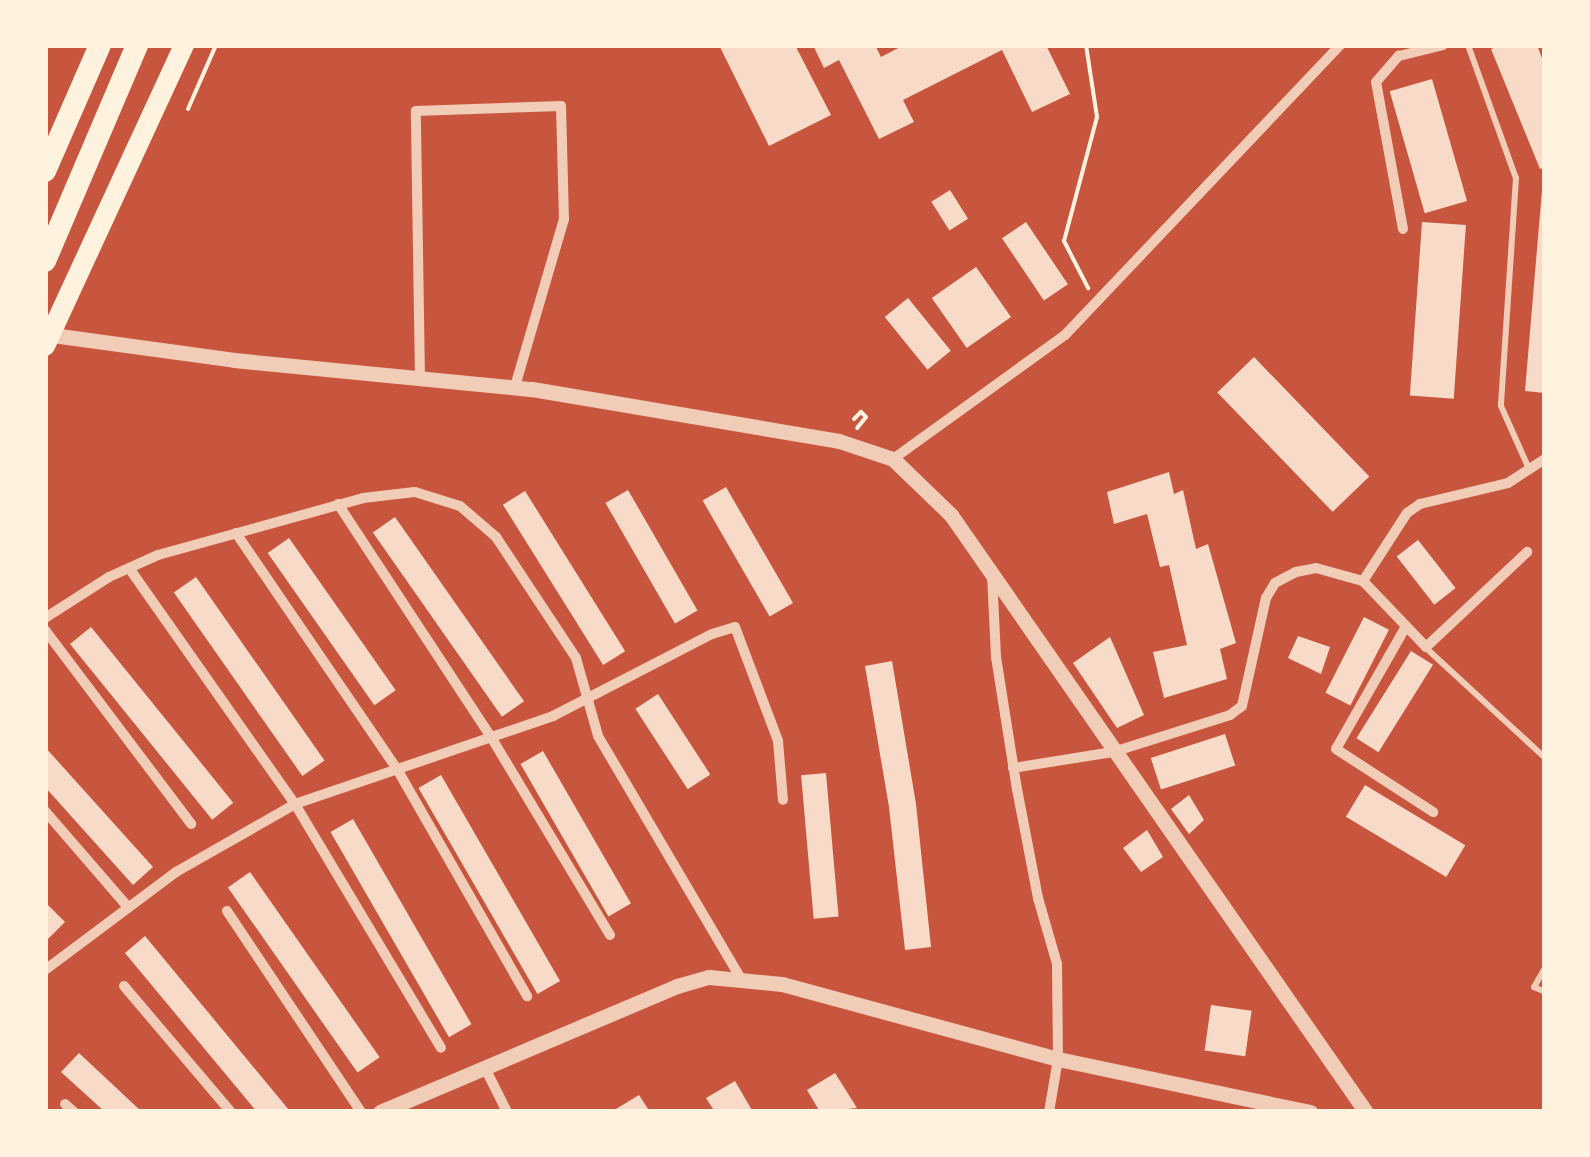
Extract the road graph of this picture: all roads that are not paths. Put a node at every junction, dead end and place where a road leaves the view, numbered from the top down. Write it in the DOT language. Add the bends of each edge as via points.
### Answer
graph roads {
  1 [pos="100,45"];
  2 [pos="137,45"];
  3 [pos="184,45"];
  4 [pos="1340,45"];
  5 [pos="1443,45"];
  6 [pos="1468,45"];
  7 [pos="45,171"];
  8 [pos="1403,229"];
  9 [pos="45,260"];
  10 [pos="47,338"];
  11 [pos="420,379"];
  12 [pos="515,387"];
  13 [pos="893,459"];
  14 [pos="1545,459"];
  15 [pos="1529,468"];
  16 [pos="338,504"];
  17 [pos="236,532"];
  18 [pos="1527,552"];
  19 [pos="129,568"];
  20 [pos="992,572"];
  21 [pos="1364,581"];
  22 [pos="45,618"];
  23 [pos="1405,628"];
  24 [pos="45,630"];
  25 [pos="1426,647"];
  26 [pos="588,698"];
  27 [pos="491,737"];
  28 [pos="1112,752"];
  29 [pos="1545,758"];
  30 [pos="1014,768"];
  31 [pos="397,769"];
  32 [pos="783,800"];
  33 [pos="294,804"];
  34 [pos="45,811"];
  35 [pos="1433,812"];
  36 [pos="191,824"];
  37 [pos="128,906"];
  38 [pos="226,911"];
  39 [pos="610,935"];
  40 [pos="1545,968"];
  41 [pos="45,970"];
  42 [pos="740,977"];
  43 [pos="124,986"];
  44 [pos="1545,992"];
  45 [pos="528,996"];
  46 [pos="440,1048"];
  47 [pos="1058,1059"];
  48 [pos="485,1068"];
  49 [pos="231,1112"];
  50 [pos="361,1112"];
  51 [pos="380,1112"];
  52 [pos="507,1112"];
  53 [pos="1049,1112"];
  54 [pos="1310,1112"];
  55 [pos="1366,1112"];
  1 -- 7 [label="highway"];
  2 -- 9 [label="highway"];
  3 -- 10 [label="highway"];
  4 -- 13 [label="street" via="1065,336"];
  5 -- 8 [label="street" via="1400,56 1376,82"];
  6 -- 15 [label="lane" via="1516,178 1501,406"];
  10 -- 11 [label="street"];
  11 -- 12 [label="street"];
  11 -- 12 [label="street" via="416,111 561,106 564,219"];
  12 -- 13 [label="street" via="838,441"];
  13 -- 20 [label="street" via="931,492"];
  14 -- 15 [label="street"];
  15 -- 21 [label="street" via="1508,482 1407,512"];
  16 -- 17 [label="street"];
  16 -- 26 [label="street" via="415,492 460,506 496,537 537,596 576,658"];
  16 -- 27 [label="street"];
  17 -- 19 [label="street"];
  17 -- 31 [label="street"];
  18 -- 25 [label="street"];
  19 -- 22 [label="street"];
  19 -- 33 [label="street"];
  20 -- 28 [label="street"];
  20 -- 30 [label="street" via="996,657"];
  21 -- 23 [label="street"];
  21 -- 28 [label="street" via="1316,568 1275,583 1242,706"];
  23 -- 25 [label="street"];
  23 -- 35 [label="street" via="1336,749"];
  24 -- 36 [label="street"];
  25 -- 29 [label="lane"];
  26 -- 27 [label="street"];
  26 -- 32 [label="street" via="734,627 778,741"];
  26 -- 42 [label="street" via="598,736"];
  27 -- 31 [label="street"];
  27 -- 39 [label="street"];
  28 -- 30 [label="street"];
  28 -- 55 [label="street"];
  30 -- 47 [label="street" via="1057,964"];
  31 -- 33 [label="street"];
  31 -- 45 [label="street"];
  33 -- 37 [label="street"];
  33 -- 46 [label="street"];
  34 -- 37 [label="street"];
  37 -- 41 [label="street"];
  38 -- 50 [label="street"];
  40 -- 44 [label="lane" via="1534,987"];
  42 -- 47 [label="street"];
  42 -- 48 [label="street" via="677,986"];
  43 -- 49 [label="street"];
  47 -- 53 [label="street"];
  47 -- 54 [label="street"];
  48 -- 51 [label="street"];
  48 -- 52 [label="street"];
}
